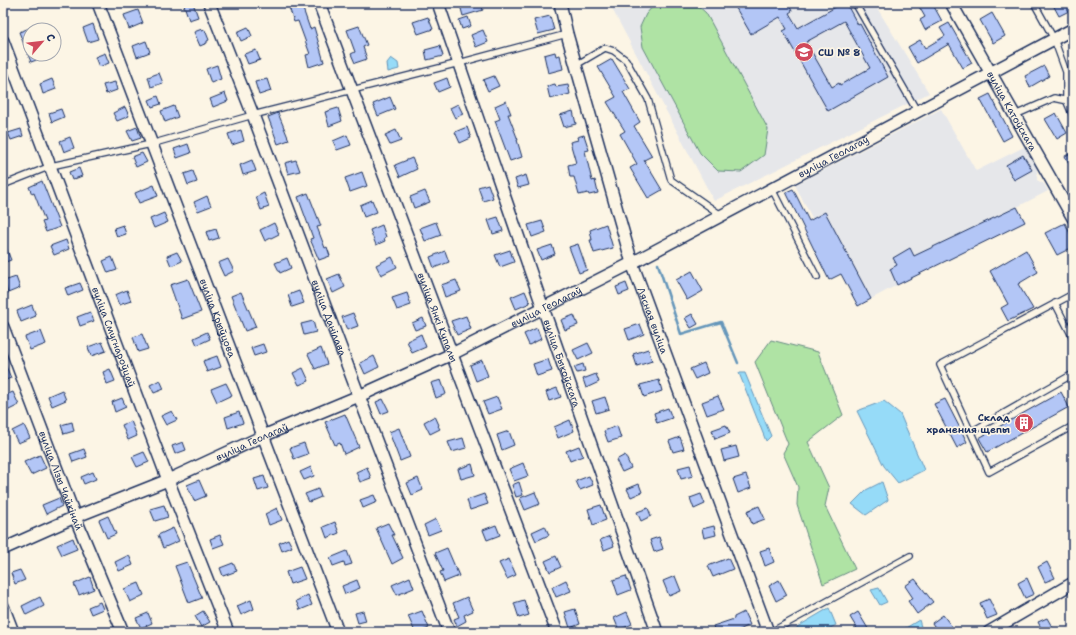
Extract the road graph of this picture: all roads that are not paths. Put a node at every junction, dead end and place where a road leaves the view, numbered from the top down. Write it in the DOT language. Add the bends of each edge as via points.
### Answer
graph roads {
  1 [pos="98,3"];
  2 [pos="210,3"];
  3 [pos="319,3"];
  4 [pos="438,3"];
  5 [pos="560,3"];
  6 [pos="855,3"];
  7 [pos="951,3"];
  8 [pos="1034,3"];
  9 [pos="1073,29"];
  10 [pos="568,34"];
  11 [pos="1054,39"];
  12 [pos="3,41"];
  13 [pos="459,63"];
  14 [pos="576,65"];
  15 [pos="991,73"];
  16 [pos="352,90"];
  17 [pos="1066,100"];
  18 [pos="1073,102"];
  19 [pos="917,111"];
  20 [pos="253,115"];
  21 [pos="1014,115"];
  22 [pos="1073,116"];
  23 [pos="151,144"];
  24 [pos="51,166"];
  25 [pos="3,185"];
  26 [pos="772,188"];
  27 [pos="722,215"];
  28 [pos="1073,218"];
  29 [pos="632,263"];
  30 [pos="817,277"];
  31 [pos="1073,294"];
  32 [pos="1055,303"];
  33 [pos="543,308"];
  34 [pos="3,327"];
  35 [pos="1073,338"];
  36 [pos="452,354"];
  37 [pos="1073,374"];
  38 [pos="358,396"];
  39 [pos="1073,426"];
  40 [pos="971,432"];
  41 [pos="263,436"];
  42 [pos="168,480"];
  43 [pos="75,517"];
  44 [pos="3,549"];
  45 [pos="910,556"];
  46 [pos="1073,583"];
  47 [pos="3,606"];
  48 [pos="13,632"];
  49 [pos="123,632"];
  50 [pos="228,632"];
  51 [pos="338,632"];
  52 [pos="449,632"];
  53 [pos="557,632"];
  54 [pos="657,632"];
  55 [pos="768,632"];
  56 [pos="771,632"];
  57 [pos="989,632"];
  1 -- 23 [label="street, вуліца Крыўцова"];
  2 -- 20 [label="street, вуліца Данілава"];
  3 -- 16 [label="street, вуліца Янкі Купалы"];
  4 -- 13 [label="street, вуліца Быкоўскага"];
  5 -- 10 [label="street, Лясная вуліца"];
  6 -- 19 [label="lane"];
  7 -- 15 [label="street, вуліца Катоўскага"];
  8 -- 11 [label="lane"];
  9 -- 11 [label="street, вуліца Геолагаў"];
  10 -- 13 [label="lane"];
  10 -- 14 [label="street, Лясная вуліца"];
  11 -- 15 [label="street, вуліца Геолагаў"];
  11 -- 17 [label="lane" via="1066,72"];
  12 -- 24 [label="street, вуліца Смугнароўцаў"];
  13 -- 16 [label="lane"];
  13 -- 33 [label="street, вуліца Быкоўскага"];
  14 -- 27 [label="lane" via="605,48 626,60 648,99 671,180"];
  14 -- 29 [label="street, Лясная вуліца"];
  15 -- 19 [label="street, вуліца Геолагаў"];
  15 -- 21 [label="street, вуліца Катоўскага"];
  16 -- 20 [label="lane"];
  16 -- 36 [label="street, вуліца Янкі Купалы"];
  17 -- 18 [label="lane"];
  17 -- 21 [label="lane" via="1054,98"];
  17 -- 22 [label="lane"];
  19 -- 26 [label="street, вуліца Геолагаў"];
  20 -- 23 [label="lane"];
  20 -- 38 [label="street, вуліца Данілава"];
  21 -- 28 [label="street, вуліца Катоўскага"];
  23 -- 24 [label="lane"];
  23 -- 41 [label="street, вуліца Крыўцова"];
  24 -- 25 [label="lane"];
  24 -- 42 [label="street, вуліца Смугнароўцаў"];
  26 -- 27 [label="street, вуліца Геолагаў"];
  26 -- 30 [label="lane"];
  27 -- 29 [label="street, вуліца Геолагаў"];
  29 -- 33 [label="street, вуліца Геолагаў"];
  29 -- 55 [label="street, Лясная вуліца"];
  31 -- 32 [label="lane"];
  32 -- 35 [label="lane"];
  32 -- 40 [label="lane" via="940,365"];
  33 -- 36 [label="street, вуліца Геолагаў"];
  33 -- 54 [label="street, вуліца Быкоўскага"];
  34 -- 43 [label="street, вуліца Лізы Чайкінай"];
  36 -- 38 [label="street, вуліца Геолагаў"];
  36 -- 53 [label="street, вуліца Янкі Купалы"];
  37 -- 40 [label="lane"];
  38 -- 41 [label="street, вуліца Геолагаў"];
  38 -- 52 [label="street, вуліца Данілава"];
  39 -- 40 [label="lane" via="990,472"];
  41 -- 42 [label="street, вуліца Геолагаў"];
  41 -- 51 [label="street, вуліца Крыўцова"];
  42 -- 43 [label="street, вуліца Геолагаў"];
  42 -- 50 [label="street, вуліца Смугнароўцаў"];
  43 -- 44 [label="street, вуліца Геолагаў"];
  43 -- 49 [label="street, вуліца Лізы Чайкінай"];
  45 -- 56 [label="lane"];
  46 -- 57 [label="street"];
  47 -- 48 [label="street"];
}
